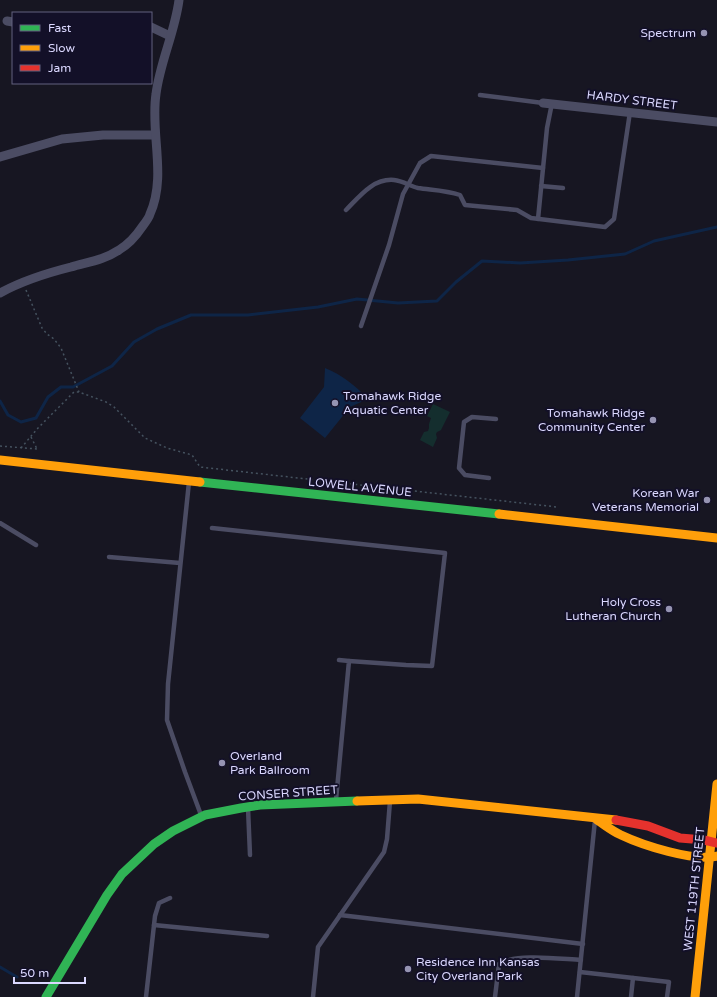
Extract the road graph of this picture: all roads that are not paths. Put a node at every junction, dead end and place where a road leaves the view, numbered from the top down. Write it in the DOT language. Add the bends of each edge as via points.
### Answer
graph roads {
  1 [pos="179,0"];
  2 [pos="152,27"];
  3 [pos="170,36"];
  4 [pos="480,95"];
  5 [pos="548,103"];
  6 [pos="630,112"];
  7 [pos="717,122"];
  8 [pos="155,135"];
  9 [pos="0,157"];
  10 [pos="543,168"];
  11 [pos="408,184"];
  12 [pos="541,186"];
  13 [pos="563,188"];
  14 [pos="346,210"];
  15 [pos="538,219"];
  16 [pos="0,293"];
  17 [pos="361,326"];
  18 [pos="496,419"];
  19 [pos="0,460"];
  20 [pos="490,478"];
  21 [pos="189,480"];
  22 [pos="0,523"];
  23 [pos="212,528"];
  24 [pos="717,538"];
  25 [pos="36,545"];
  26 [pos="109,557"];
  27 [pos="180,563"];
  28 [pos="339,660"];
  29 [pos="349,661"];
  30 [pos="717,784"];
  31 [pos="390,799"];
  32 [pos="335,802"];
  33 [pos="248,807"];
  34 [pos="202,817"];
  35 [pos="595,819"];
  36 [pos="714,842"];
  37 [pos="250,855"];
  38 [pos="713,857"];
  39 [pos="170,898"];
  40 [pos="340,915"];
  41 [pos="154,925"];
  42 [pos="267,936"];
  43 [pos="583,944"];
  44 [pos="581,960"];
  45 [pos="580,972"];
  46 [pos="633,978"];
  47 [pos="46,997"];
  48 [pos="146,997"];
  49 [pos="313,997"];
  50 [pos="495,997"];
  51 [pos="577,997"];
  52 [pos="631,997"];
  53 [pos="668,997"];
  54 [pos="695,997"];
  1 -- 3 [label="street"];
  2 -- 3 [label="street"];
  3 -- 8 [label="street" via="156,93"];
  4 -- 5 [label="lane"];
  5 -- 6 [label="street, HARDY STREET"];
  5 -- 10 [label="lane"];
  6 -- 7 [label="street, HARDY STREET"];
  6 -- 15 [label="lane" via="614,219 605,227"];
  8 -- 9 [label="street" via="103,135 62,139"];
  8 -- 16 [label="street" via="158,188 150,214 136,235 119,251 104,258 23,282"];
  10 -- 11 [label="lane" via="431,156 420,162"];
  10 -- 12 [label="lane"];
  11 -- 14 [label="lane" via="395,180 376,184 363,191"];
  11 -- 15 [label="lane" via="416,188 448,191 460,195 465,205 517,210"];
  11 -- 17 [label="lane"];
  12 -- 13 [label="lane"];
  12 -- 15 [label="lane"];
  18 -- 20 [label="lane" via="472,417 464,422 459,468 465,475"];
  19 -- 21 [label="street, LOWELL AVENUE"];
  21 -- 24 [label="street, LOWELL AVENUE"];
  21 -- 27 [label="lane"];
  22 -- 25 [label="lane"];
  23 -- 29 [label="lane" via="444,554 432,666"];
  26 -- 27 [label="lane"];
  27 -- 34 [label="lane" via="167,720"];
  28 -- 29 [label="lane"];
  29 -- 32 [label="lane"];
  30 -- 36 [label="street, WEST 119TH STREET"];
  31 -- 32 [label="street, CONSER STREET"];
  31 -- 35 [label="street, CONSER STREET" via="444,801"];
  31 -- 40 [label="lane" via="384,852"];
  32 -- 33 [label="street, CONSER STREET"];
  33 -- 34 [label="street, CONSER STREET"];
  33 -- 37 [label="lane"];
  34 -- 47 [label="street, CONSER STREET" via="173,831 154,844 122,874"];
  35 -- 36 [label="street, CONSER STREET" via="624,820 681,838"];
  35 -- 38 [label="street, CONSER STREET" via="620,835 668,852"];
  35 -- 43 [label="lane"];
  36 -- 38 [label="street, WEST 119TH STREET"];
  38 -- 54 [label="street, WEST 119TH STREET"];
  39 -- 41 [label="lane" via="159,903"];
  40 -- 43 [label="lane"];
  40 -- 49 [label="lane" via="318,947"];
  41 -- 42 [label="lane"];
  41 -- 48 [label="lane"];
  43 -- 44 [label="lane"];
  44 -- 45 [label="lane"];
  44 -- 50 [label="lane" via="506,960 499,964"];
  45 -- 46 [label="lane"];
  45 -- 51 [label="lane"];
  46 -- 52 [label="lane"];
  46 -- 53 [label="lane" via="669,982"];
}
